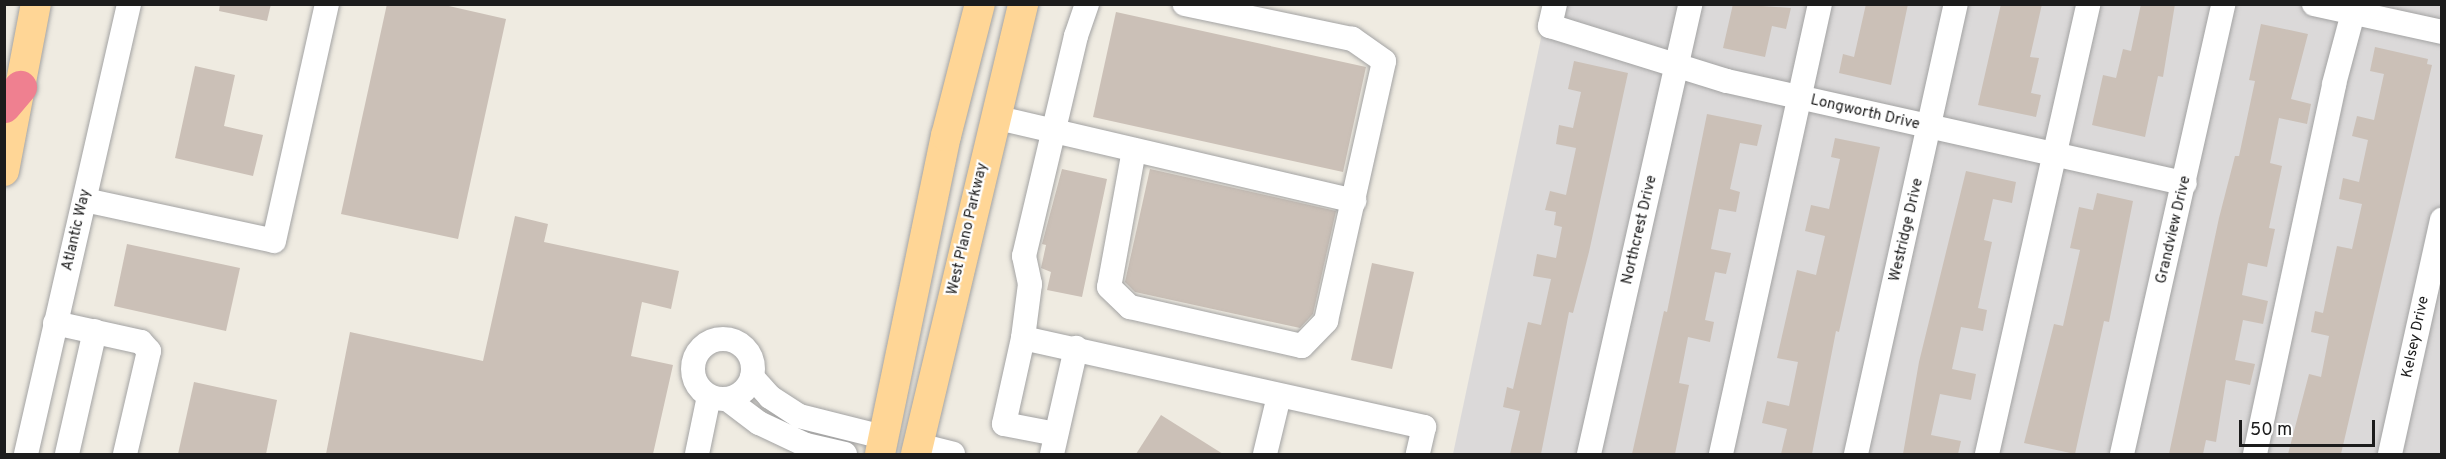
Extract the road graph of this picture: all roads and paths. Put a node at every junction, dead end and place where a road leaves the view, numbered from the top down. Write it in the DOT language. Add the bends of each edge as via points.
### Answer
graph roads {
  1 [pos="36,4"];
  2 [pos="129,4"];
  3 [pos="327,4"];
  4 [pos="980,4"];
  5 [pos="1023,4"];
  6 [pos="1087,4"];
  7 [pos="1185,4"];
  8 [pos="1690,4"];
  9 [pos="1820,4"];
  10 [pos="1956,4"];
  11 [pos="2088,4"];
  12 [pos="2223,4"];
  13 [pos="2314,4"];
  14 [pos="2345,9"];
  15 [pos="1553,15"];
  16 [pos="2442,32"];
  17 [pos="1677,63"];
  18 [pos="12,96"];
  19 [pos="1801,98"];
  20 [pos="994,117"];
  21 [pos="1930,128"];
  22 [pos="1052,130"];
  23 [pos="1134,150"];
  24 [pos="2056,155"];
  25 [pos="4,171"];
  26 [pos="2185,183"];
  27 [pos="85,200"];
  28 [pos="1354,201"];
  29 [pos="2442,220"];
  30 [pos="55,323"];
  31 [pos="95,332"];
  32 [pos="1023,338"];
  33 [pos="1076,348"];
  34 [pos="752,377"];
  35 [pos="1279,396"];
  36 [pos="718,398"];
  37 [pos="1054,444"];
  38 [pos="881,446"];
  39 [pos="917,450"];
  40 [pos="26,454"];
  41 [pos="68,454"];
  42 [pos="125,454"];
  43 [pos="697,454"];
  44 [pos="845,454"];
  45 [pos="953,454"];
  46 [pos="1265,454"];
  47 [pos="1418,454"];
  48 [pos="1590,454"];
  49 [pos="1720,454"];
  50 [pos="1856,454"];
  51 [pos="1987,454"];
  52 [pos="2122,454"];
  53 [pos="2254,454"];
  54 [pos="2390,454"];
  1 -- 18 [label="main road"];
  2 -- 27 [label="street, Atlantic Way"];
  3 -- 27 [label="street" via="274,241"];
  4 -- 38 [label="main road" via="946,136"];
  5 -- 20 [label="main road, West Plano Parkway"];
  6 -- 22 [label="street"];
  7 -- 28 [label="street" via="1352,39 1384,61"];
  8 -- 17 [label="street, Northcrest Drive"];
  9 -- 19 [label="street"];
  10 -- 21 [label="street, Westridge Drive"];
  11 -- 24 [label="street"];
  12 -- 26 [label="street, Grandview Drive"];
  13 -- 14 [label="street"];
  14 -- 16 [label="street"];
  14 -- 53 [label="street" via="2334,84"];
  15 -- 17 [label="street, Longworth Drive"];
  17 -- 19 [label="street, Longworth Drive" via="1727,81"];
  17 -- 48 [label="street, Northcrest Drive"];
  18 -- 25 [label="main road"];
  19 -- 21 [label="street, Longworth Drive"];
  19 -- 49 [label="street"];
  20 -- 22 [label="street"];
  20 -- 39 [label="main road, West Plano Parkway"];
  21 -- 24 [label="street, Longworth Drive"];
  21 -- 50 [label="street, Westridge Drive"];
  22 -- 23 [label="street"];
  22 -- 32 [label="street" via="1024,256 1030,284"];
  23 -- 28 [label="street"];
  23 -- 28 [label="street" via="1109,287 1130,307 1302,346 1326,321"];
  24 -- 26 [label="street, Longworth Drive"];
  24 -- 51 [label="street"];
  26 -- 52 [label="street, Grandview Drive"];
  27 -- 30 [label="street, Atlantic Way"];
  29 -- 54 [label="street, Kelsey Drive"];
  30 -- 31 [label="street"];
  30 -- 40 [label="street, Atlantic Way"];
  31 -- 41 [label="street"];
  31 -- 42 [label="street" via="141,342 149,351"];
  32 -- 33 [label="street"];
  32 -- 37 [label="street" via="1005,424"];
  33 -- 35 [label="street"];
  33 -- 37 [label="street"];
  34 -- 36 [label="street" via="743,392"];
  34 -- 36 [label="street" via="751,359 741,345 724,339 707,344 696,356 693,371 697,385"];
  34 -- 38 [label="street" via="770,397 799,416"];
  35 -- 46 [label="street"];
  35 -- 47 [label="street" via="1424,427"];
  36 -- 43 [label="street"];
  36 -- 44 [label="street" via="806,445"];
  38 -- 39 [label="main road"];
  39 -- 45 [label="street"];
}
